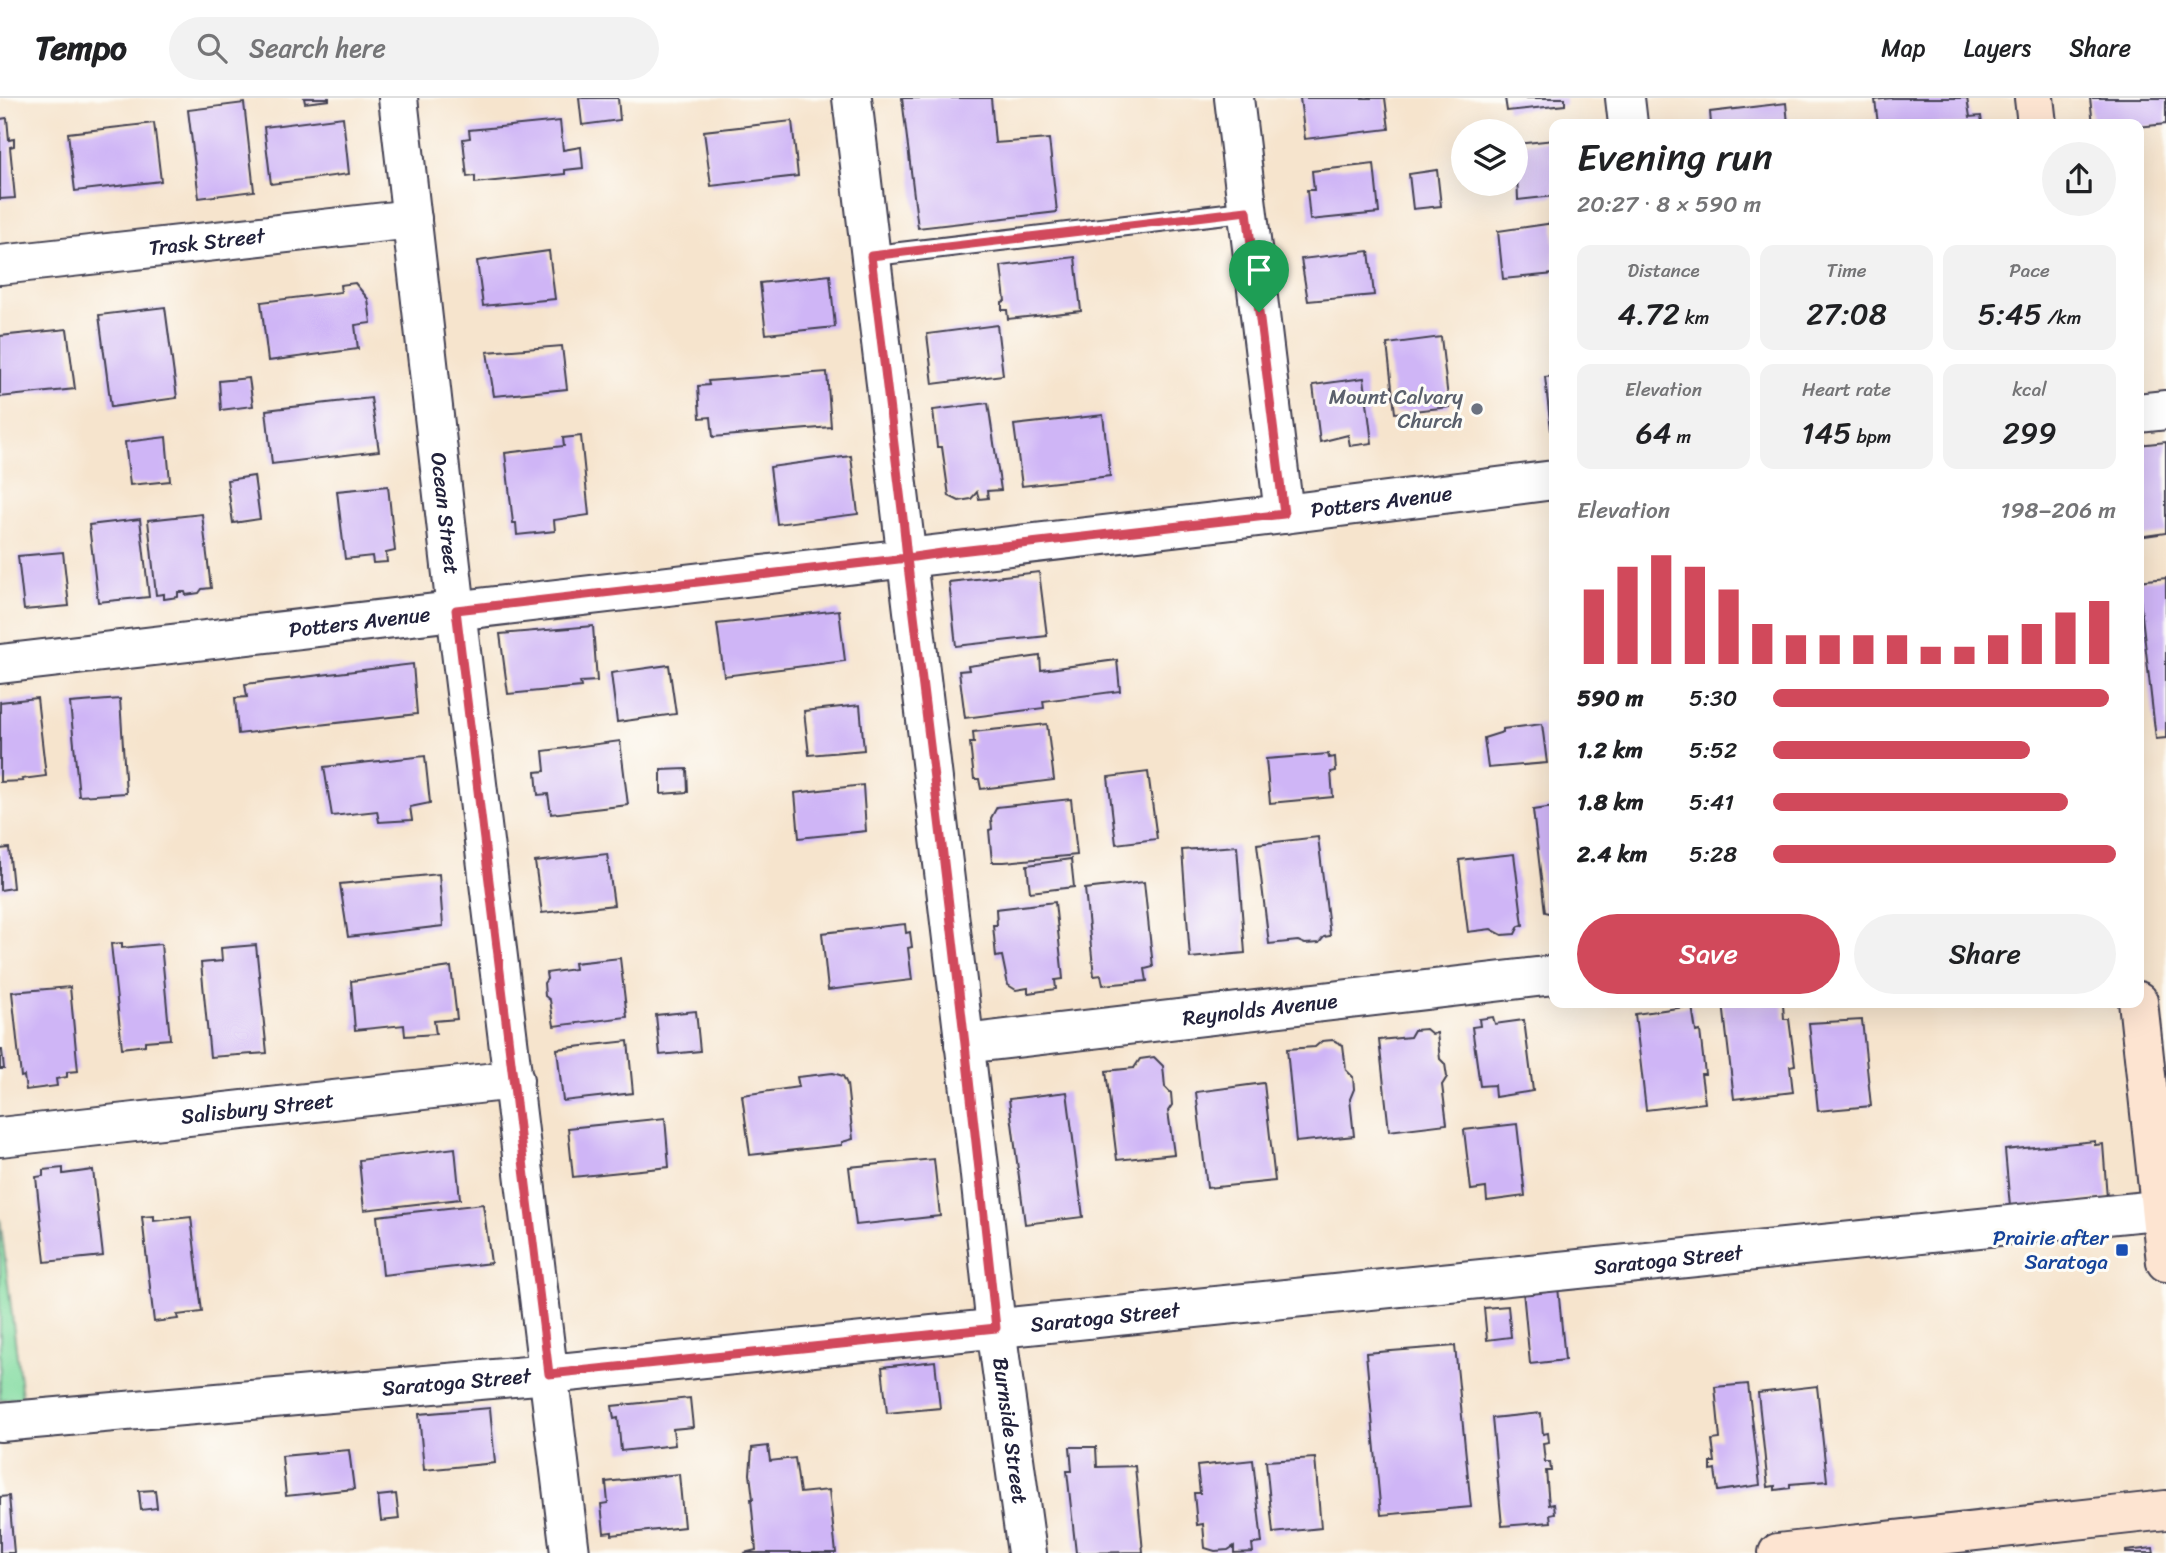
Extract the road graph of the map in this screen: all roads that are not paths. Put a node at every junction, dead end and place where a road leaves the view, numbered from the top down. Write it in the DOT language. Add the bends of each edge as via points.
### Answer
graph roads {
  1 [pos="398,98"];
  2 [pos="852,98"];
  3 [pos="1234,98"];
  4 [pos="1625,98"];
  5 [pos="2034,98"];
  6 [pos="1627,119"];
  7 [pos="2036,119"];
  8 [pos="1247,211"];
  9 [pos="412,219"];
  10 [pos="871,256"];
  11 [pos="0,265"];
  12 [pos="2166,410"];
  13 [pos="2144,412"];
  14 [pos="1549,481"];
  15 [pos="1284,514"];
  16 [pos="907,558"];
  17 [pos="456,610"];
  18 [pos="0,664"];
  19 [pos="1549,976"];
  20 [pos="2139,1008"];
  21 [pos="964,1044"];
  22 [pos="514,1080"];
  23 [pos="0,1137"];
  24 [pos="2163,1210"];
  25 [pos="2166,1262"];
  26 [pos="996,1328"];
  27 [pos="549,1374"];
  28 [pos="0,1422"];
  29 [pos="2166,1510"];
  30 [pos="570,1553"];
  31 [pos="1027,1553"];
  32 [pos="1778,1553"];
  1 -- 9 [label="street, Ocean Street"];
  2 -- 10 [label="street, Burnside Street"];
  3 -- 8 [label="street"];
  4 -- 6 [label="street"];
  5 -- 7 [label="main road"];
  8 -- 10 [label="lane"];
  8 -- 15 [label="street"];
  9 -- 11 [label="street, Trask Street"];
  9 -- 17 [label="street, Ocean Street"];
  10 -- 16 [label="street, Burnside Street"];
  12 -- 13 [label="street"];
  14 -- 15 [label="street, Potters Avenue"];
  15 -- 16 [label="street, Potters Avenue"];
  16 -- 17 [label="street, Potters Avenue"];
  16 -- 21 [label="street, Burnside Street"];
  17 -- 18 [label="street, Potters Avenue"];
  17 -- 22 [label="street, Ocean Street"];
  19 -- 21 [label="street, Reynolds Avenue"];
  20 -- 24 [label="main road"];
  21 -- 26 [label="street, Burnside Street"];
  22 -- 23 [label="street, Salisbury Street"];
  22 -- 27 [label="street, Ocean Street"];
  24 -- 25 [label="main road"];
  24 -- 26 [label="street, Saratoga Street"];
  26 -- 27 [label="street, Saratoga Street"];
  26 -- 31 [label="street, Burnside Street"];
  27 -- 28 [label="street, Saratoga Street"];
  27 -- 30 [label="street, Ocean Street"];
  29 -- 32 [label="main road"];
}
